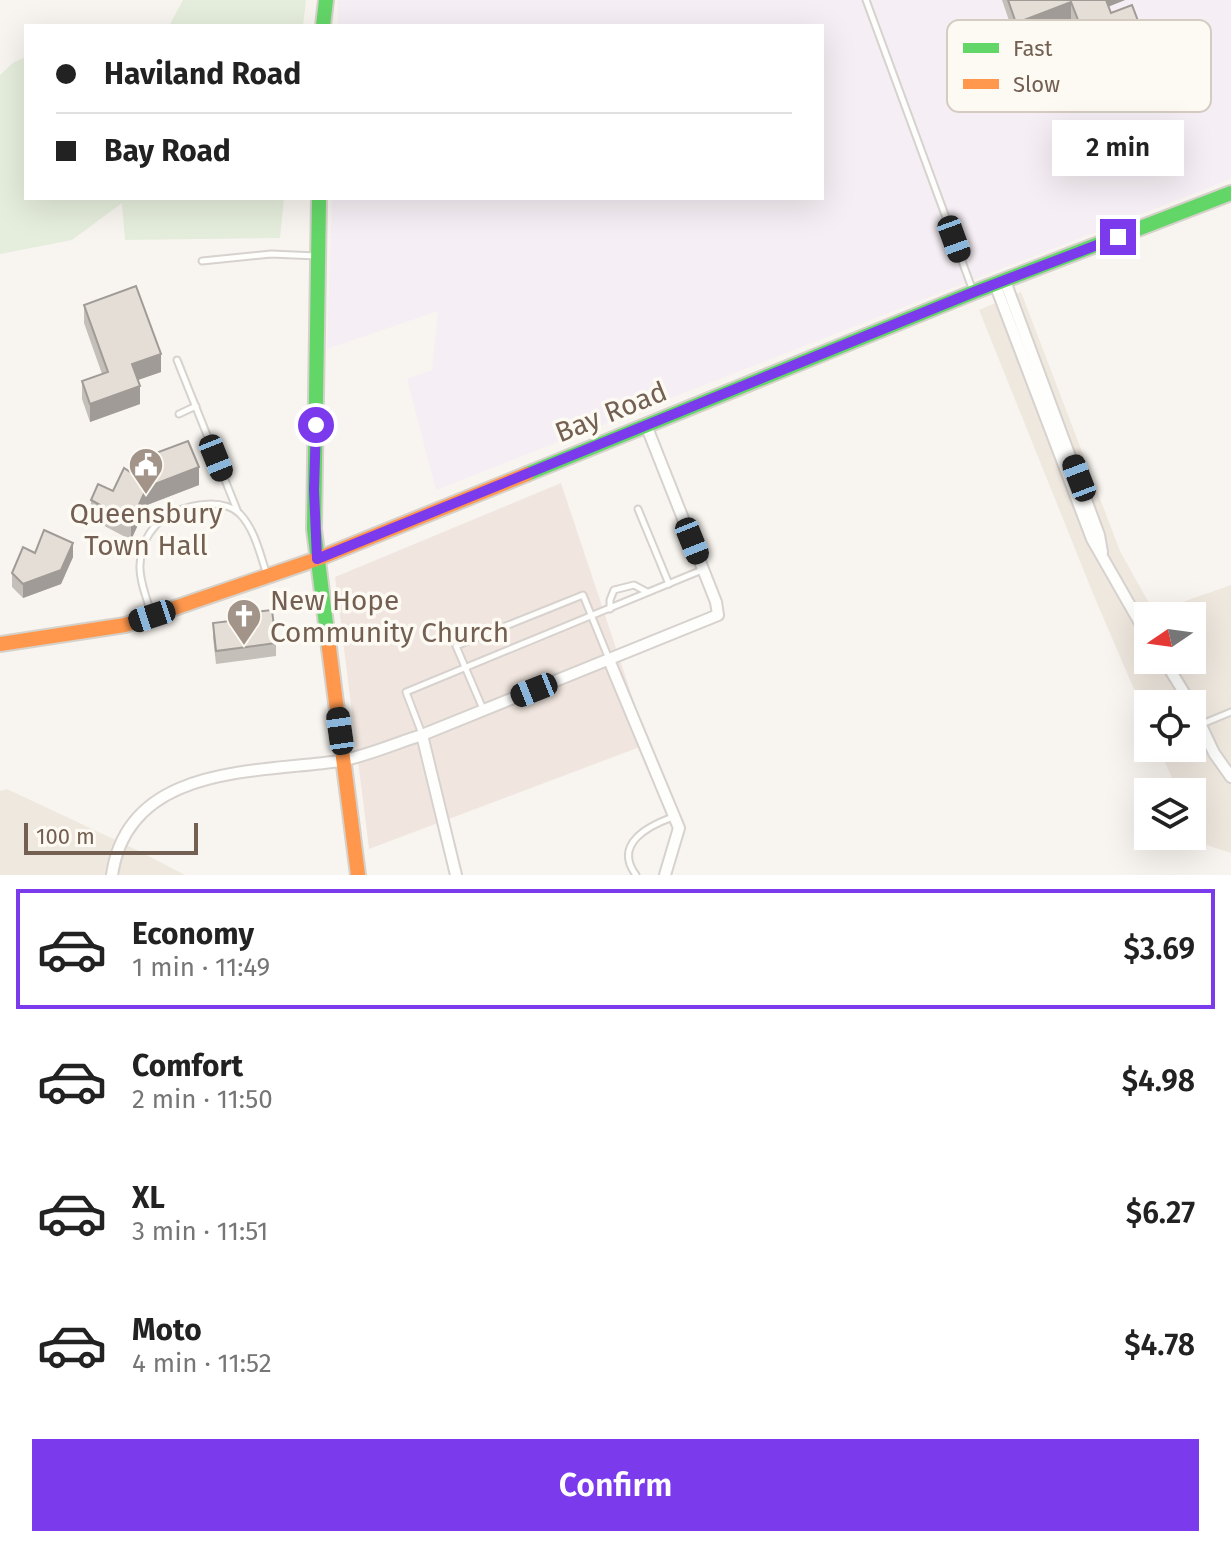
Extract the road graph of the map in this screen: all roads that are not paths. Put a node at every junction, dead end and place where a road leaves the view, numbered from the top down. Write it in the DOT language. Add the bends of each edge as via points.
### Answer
graph roads {
  1 [pos="326,0"];
  2 [pos="866,0"];
  3 [pos="323,24"];
  4 [pos="1231,193"];
  5 [pos="319,200"];
  6 [pos="318,256"];
  7 [pos="202,261"];
  8 [pos="1000,282"];
  9 [pos="974,292"];
  10 [pos="177,360"];
  11 [pos="196,406"];
  12 [pos="179,414"];
  13 [pos="646,425"];
  14 [pos="638,509"];
  15 [pos="237,510"];
  16 [pos="317,559"];
  17 [pos="703,570"];
  18 [pos="268,576"];
  19 [pos="669,584"];
  20 [pos="648,593"];
  21 [pos="610,609"];
  22 [pos="1134,614"];
  23 [pos="152,616"];
  24 [pos="592,616"];
  25 [pos="0,644"];
  26 [pos="609,660"];
  27 [pos="465,668"];
  28 [pos="483,710"];
  29 [pos="1231,712"];
  30 [pos="1206,722"];
  31 [pos="422,735"];
  32 [pos="1206,737"];
  33 [pos="343,760"];
  34 [pos="1231,777"];
  35 [pos="673,817"];
  36 [pos="112,875"];
  37 [pos="358,875"];
  38 [pos="456,875"];
  39 [pos="636,875"];
  40 [pos="665,875"];
  1 -- 3 [label="street"];
  2 -- 9 [label="lane"];
  4 -- 8 [label="street, Bay Road"];
  5 -- 6 [label="street"];
  6 -- 7 [label="lane" via="271,254"];
  6 -- 16 [label="street"];
  8 -- 9 [label="street, Bay Road"];
  8 -- 22 [label="street" via="1102,554"];
  9 -- 13 [label="street, Bay Road"];
  10 -- 11 [label="lane"];
  11 -- 12 [label="lane"];
  11 -- 15 [label="lane"];
  13 -- 16 [label="street, Bay Road"];
  13 -- 17 [label="street"];
  14 -- 19 [label="lane"];
  15 -- 18 [label="lane" via="250,527"];
  15 -- 23 [label="lane" via="219,504 176,509 155,526 139,567"];
  16 -- 18 [label="street, Bay Road"];
  16 -- 33 [label="street"];
  17 -- 19 [label="lane"];
  17 -- 26 [label="street" via="718,615"];
  18 -- 23 [label="street, Bay Road"];
  19 -- 20 [label="lane"];
  20 -- 21 [label="lane"];
  20 -- 21 [label="lane" via="634,585 614,590"];
  21 -- 24 [label="lane"];
  23 -- 25 [label="street, Bay Road"];
  24 -- 26 [label="lane"];
  24 -- 27 [label="lane"];
  24 -- 27 [label="lane" via="583,595 456,646"];
  26 -- 28 [label="street"];
  26 -- 35 [label="street"];
  27 -- 28 [label="lane"];
  27 -- 31 [label="lane" via="406,692"];
  28 -- 31 [label="street"];
  29 -- 30 [label="lane"];
  31 -- 33 [label="street"];
  31 -- 38 [label="street"];
  32 -- 34 [label="street"];
  33 -- 36 [label="street" via="184,784 139,818 114,859"];
  33 -- 37 [label="street"];
  35 -- 39 [label="lane" via="645,829 631,846"];
  35 -- 40 [label="street" via="679,828"];
}
